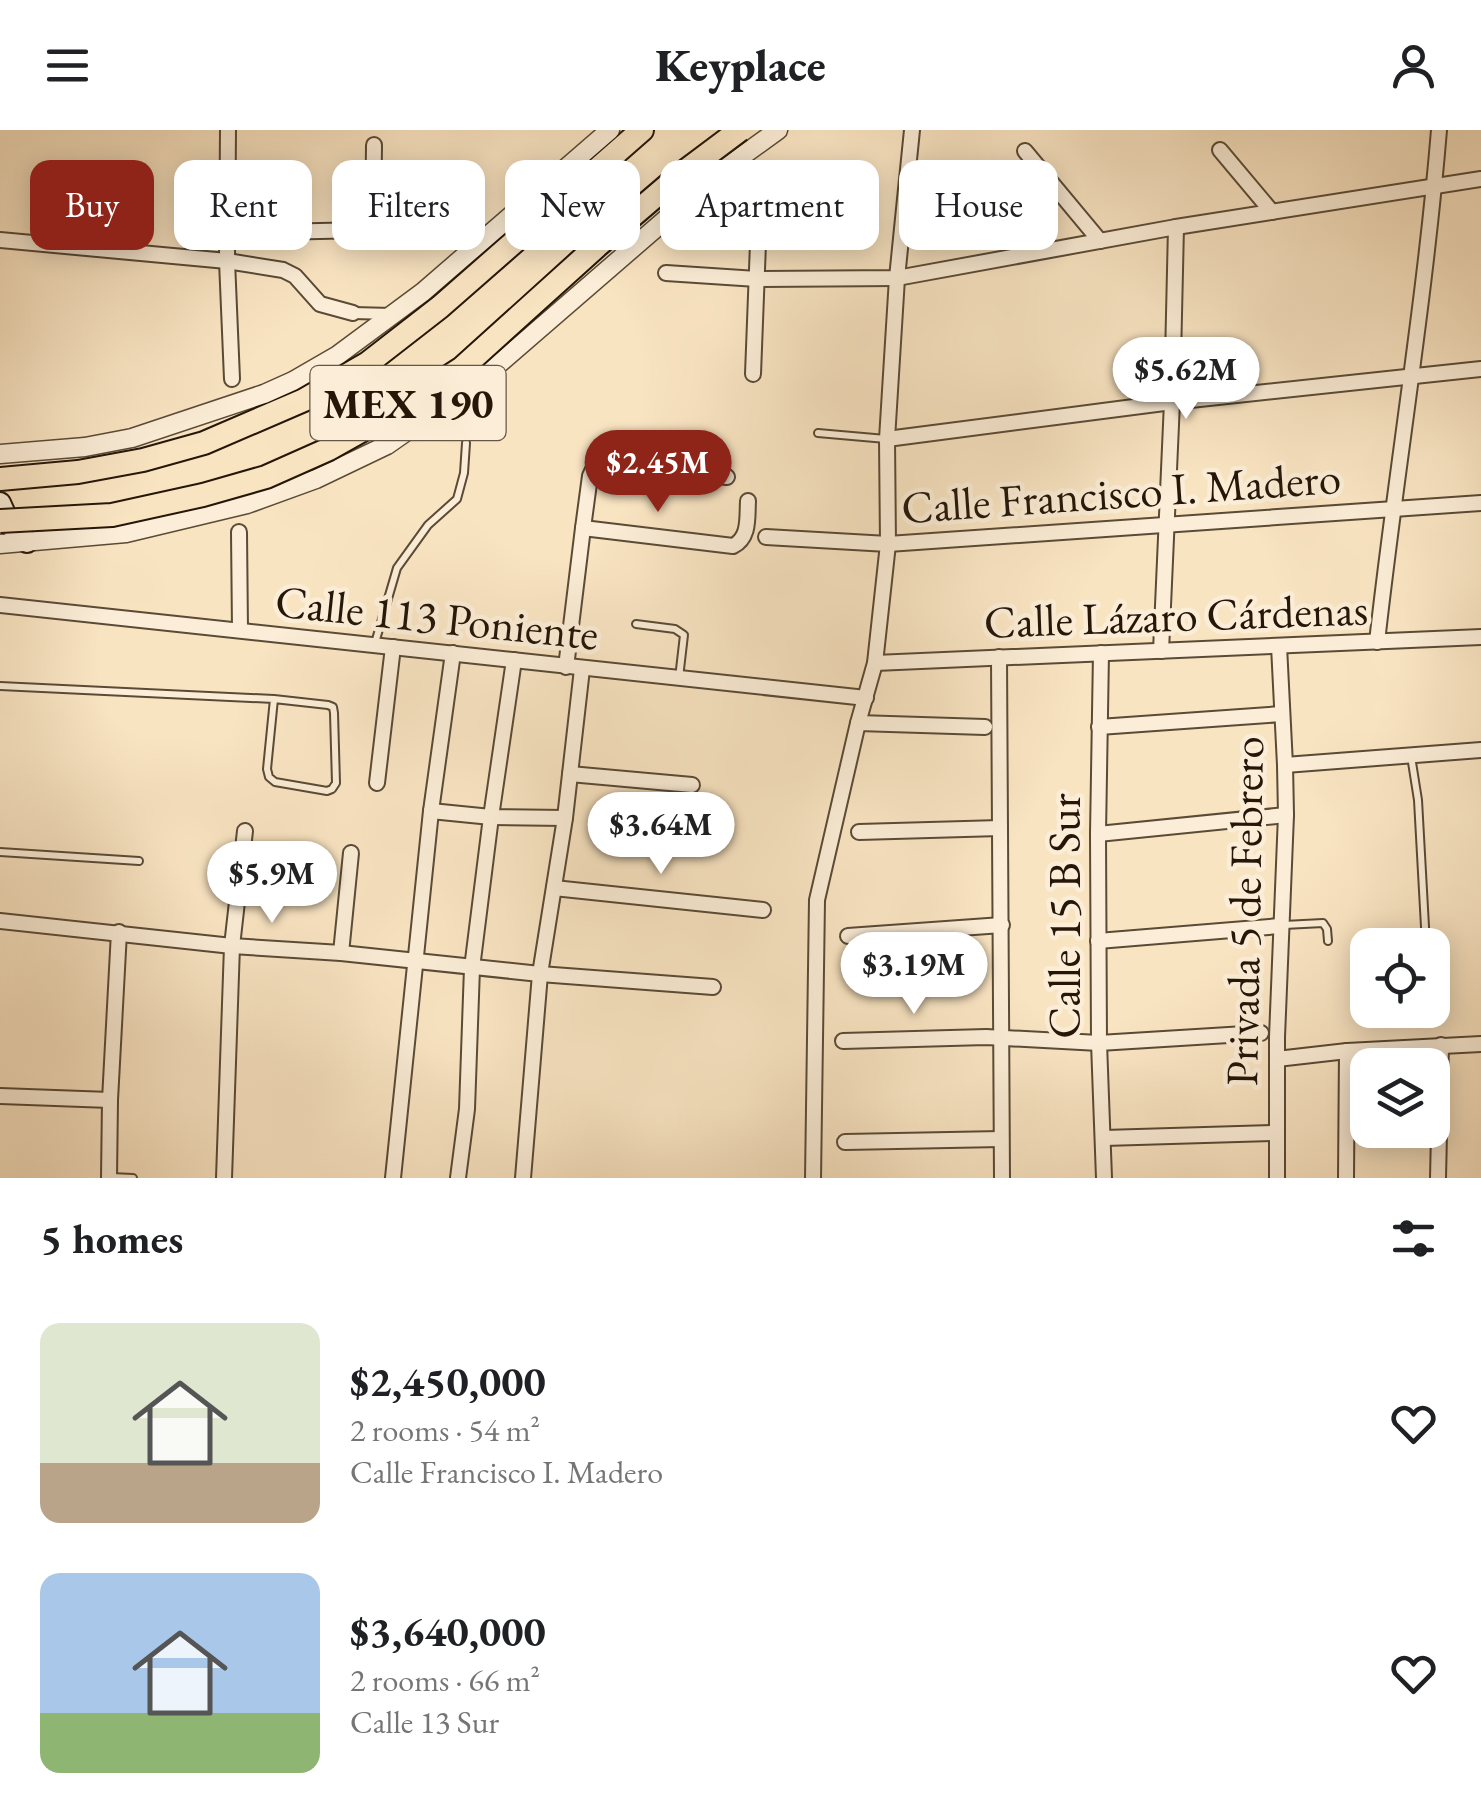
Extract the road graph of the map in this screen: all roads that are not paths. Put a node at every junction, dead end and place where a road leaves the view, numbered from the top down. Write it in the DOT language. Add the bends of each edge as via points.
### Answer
graph roads {
  1 [pos="228,130"];
  2 [pos="610,130"];
  3 [pos="642,130"];
  4 [pos="740,130"];
  5 [pos="778,130"];
  6 [pos="912,130"];
  7 [pos="1439,130"];
  8 [pos="374,145"];
  9 [pos="1025,150"];
  10 [pos="1220,150"];
  11 [pos="228,160"];
  12 [pos="374,160"];
  13 [pos="1481,179"];
  14 [pos="1434,185"];
  15 [pos="1272,212"];
  16 [pos="1176,227"];
  17 [pos="0,240"];
  18 [pos="1100,241"];
  19 [pos="227,250"];
  20 [pos="758,250"];
  21 [pos="227,260"];
  22 [pos="666,273"];
  23 [pos="897,278"];
  24 [pos="757,279"];
  25 [pos="353,313"];
  26 [pos="393,314"];
  27 [pos="1481,369"];
  28 [pos="754,374"];
  29 [pos="1410,376"];
  30 [pos="232,379"];
  31 [pos="1172,402"];
  32 [pos="236,404"];
  33 [pos="818,433"];
  34 [pos="888,439"];
  35 [pos="466,442"];
  36 [pos="0,454"];
  37 [pos="727,476"];
  38 [pos="0,479"];
  39 [pos="748,501"];
  40 [pos="0,503"];
  41 [pos="1481,503"];
  42 [pos="1392,509"];
  43 [pos="0,522"];
  44 [pos="1166,524"];
  45 [pos="583,528"];
  46 [pos="238,532"];
  47 [pos="766,537"];
  48 [pos="27,542"];
  49 [pos="0,544"];
  50 [pos="888,544"];
  51 [pos="0,605"];
  52 [pos="636,624"];
  53 [pos="240,630"];
  54 [pos="1481,638"];
  55 [pos="1377,642"];
  56 [pos="375,644"];
  57 [pos="393,646"];
  58 [pos="1279,646"];
  59 [pos="1161,651"];
  60 [pos="453,653"];
  61 [pos="1102,653"];
  62 [pos="999,657"];
  63 [pos="514,660"];
  64 [pos="875,662"];
  65 [pos="566,667"];
  66 [pos="582,669"];
  67 [pos="678,679"];
  68 [pos="0,686"];
  69 [pos="274,698"];
  70 [pos="866,698"];
  71 [pos="1282,714"];
  72 [pos="858,723"];
  73 [pos="1099,727"];
  74 [pos="984,728"];
  75 [pos="1481,750"];
  76 [pos="1411,754"];
  77 [pos="1286,764"];
  78 [pos="570,774"];
  79 [pos="377,783"];
  80 [pos="692,785"];
  81 [pos="430,811"];
  82 [pos="1286,815"];
  83 [pos="491,818"];
  84 [pos="565,818"];
  85 [pos="1000,828"];
  86 [pos="246,831"];
  87 [pos="859,832"];
  88 [pos="1098,834"];
  89 [pos="0,852"];
  90 [pos="351,853"];
  91 [pos="139,862"];
  92 [pos="554,888"];
  93 [pos="763,910"];
  94 [pos="0,921"];
  95 [pos="1002,925"];
  96 [pos="1280,926"];
  97 [pos="1425,928"];
  98 [pos="119,932"];
  99 [pos="848,936"];
  100 [pos="1098,941"];
  101 [pos="1328,941"];
  102 [pos="232,946"];
  103 [pos="341,953"];
  104 [pos="415,961"];
  105 [pos="472,968"];
  106 [pos="540,974"];
  107 [pos="713,988"];
  108 [pos="1260,1033"];
  109 [pos="1001,1038"];
  110 [pos="843,1041"];
  111 [pos="1099,1044"];
  112 [pos="1481,1044"];
  113 [pos="1441,1046"];
  114 [pos="1347,1050"];
  115 [pos="1277,1059"];
  116 [pos="0,1096"];
  117 [pos="110,1100"];
  118 [pos="1276,1133"];
  119 [pos="1104,1138"];
  120 [pos="1001,1139"];
  121 [pos="845,1142"];
  122 [pos="109,1177"];
  123 [pos="133,1178"];
  124 [pos="224,1178"];
  125 [pos="393,1178"];
  126 [pos="458,1178"];
  127 [pos="523,1178"];
  128 [pos="813,1178"];
  129 [pos="1002,1178"];
  130 [pos="1104,1178"];
  131 [pos="1277,1178"];
  132 [pos="1346,1178"];
  133 [pos="1438,1178"];
  1 -- 11 [label="street"];
  2 -- 26 [label="street"];
  3 -- 38 [label="highway, MEX 190" via="440,307 368,363 304,400 142,460"];
  4 -- 43 [label="highway, MEX 190, bridge" via="638,210 462,368 329,448 266,477 203,495 112,515"];
  5 -- 48 [label="street" via="724,168 480,380 387,446 247,504 126,533"];
  6 -- 23 [label="street"];
  7 -- 14 [label="street"];
  8 -- 12 [label="street"];
  9 -- 18 [label="street"];
  10 -- 15 [label="street"];
  13 -- 14 [label="street"];
  14 -- 15 [label="street"];
  14 -- 29 [label="street"];
  15 -- 16 [label="street"];
  16 -- 18 [label="street"];
  16 -- 31 [label="street"];
  17 -- 21 [label="street"];
  18 -- 23 [label="street"];
  19 -- 21 [label="street"];
  20 -- 24 [label="street"];
  21 -- 25 [label="street" via="290,272 320,304"];
  21 -- 30 [label="street"];
  22 -- 24 [label="street"];
  23 -- 24 [label="street"];
  23 -- 34 [label="street"];
  24 -- 28 [label="street"];
  25 -- 26 [label="street"];
  26 -- 32 [label="street" via="338,356"];
  27 -- 29 [label="street"];
  29 -- 31 [label="street"];
  29 -- 42 [label="street"];
  30 -- 32 [label="street"];
  31 -- 34 [label="street"];
  31 -- 44 [label="street"];
  32 -- 36 [label="street" via="132,438"];
  33 -- 34 [label="lane"];
  34 -- 50 [label="street"];
  35 -- 56 [label="lane" via="457,499 396,568"];
  37 -- 45 [label="street" via="607,462 590,476"];
  39 -- 45 [label="street" via="746,534 733,546"];
  40 -- 48 [label="main road"];
  41 -- 42 [label="street, Calle Francisco I. Madero"];
  42 -- 44 [label="street, Calle Francisco I. Madero"];
  42 -- 55 [label="street"];
  44 -- 50 [label="street, Calle Francisco I. Madero"];
  44 -- 59 [label="street"];
  45 -- 65 [label="street"];
  46 -- 53 [label="street"];
  47 -- 50 [label="street, Calle Francisco I. Madero"];
  48 -- 49 [label="street"];
  50 -- 64 [label="street"];
  51 -- 53 [label="street, Calle 113 Poniente"];
  52 -- 67 [label="lane" via="684,635"];
  53 -- 56 [label="street, Calle 113 Poniente"];
  54 -- 55 [label="street, Calle Lázaro Cárdenas"];
  55 -- 58 [label="street, Calle Lázaro Cárdenas"];
  56 -- 57 [label="street, Calle 113 Poniente"];
  57 -- 60 [label="street, Calle 113 Poniente"];
  57 -- 79 [label="street"];
  58 -- 59 [label="street, Calle Lázaro Cárdenas"];
  58 -- 71 [label="street, Privada 5 de Febrero"];
  59 -- 61 [label="street, Calle Lázaro Cárdenas"];
  60 -- 63 [label="street, Calle 113 Poniente"];
  60 -- 81 [label="street"];
  61 -- 62 [label="street, Calle Lázaro Cárdenas"];
  61 -- 73 [label="street, Calle 15 B Sur"];
  62 -- 64 [label="street, Calle Lázaro Cárdenas"];
  62 -- 85 [label="street"];
  63 -- 65 [label="street, Calle 113 Poniente"];
  63 -- 83 [label="street"];
  64 -- 70 [label="street"];
  65 -- 66 [label="street, Calle 113 Poniente"];
  66 -- 67 [label="street, Calle 113 Poniente"];
  66 -- 78 [label="street"];
  67 -- 70 [label="street, Calle 113 Poniente"];
  68 -- 69 [label="lane"];
  69 -- 69 [label="lane" via="333,708 332,789 269,777"];
  70 -- 72 [label="street"];
  71 -- 73 [label="street"];
  71 -- 77 [label="street, Privada 5 de Febrero"];
  72 -- 74 [label="street"];
  72 -- 128 [label="street" via="817,900"];
  73 -- 88 [label="street, Calle 15 B Sur"];
  75 -- 76 [label="street"];
  76 -- 77 [label="street"];
  76 -- 97 [label="lane"];
  77 -- 82 [label="street, Privada 5 de Febrero"];
  78 -- 80 [label="street"];
  78 -- 84 [label="street"];
  81 -- 83 [label="street"];
  81 -- 104 [label="street"];
  82 -- 88 [label="street"];
  82 -- 96 [label="street, Privada 5 de Febrero"];
  83 -- 84 [label="street"];
  83 -- 105 [label="street"];
  84 -- 92 [label="street"];
  85 -- 87 [label="street"];
  85 -- 95 [label="street"];
  86 -- 102 [label="street"];
  88 -- 100 [label="street, Calle 15 B Sur"];
  89 -- 91 [label="lane"];
  90 -- 103 [label="street"];
  92 -- 93 [label="street"];
  92 -- 106 [label="street"];
  94 -- 98 [label="street"];
  95 -- 99 [label="street"];
  95 -- 109 [label="street"];
  96 -- 100 [label="street"];
  96 -- 101 [label="lane" via="1323,923"];
  96 -- 115 [label="street, Privada 5 de Febrero"];
  98 -- 102 [label="street"];
  98 -- 117 [label="street"];
  100 -- 111 [label="street, Calle 15 B Sur"];
  102 -- 103 [label="street"];
  102 -- 124 [label="street"];
  103 -- 104 [label="street"];
  104 -- 105 [label="street"];
  104 -- 125 [label="street"];
  105 -- 106 [label="street"];
  105 -- 126 [label="street" via="468,1110"];
  106 -- 107 [label="street"];
  106 -- 127 [label="street"];
  108 -- 111 [label="street"];
  109 -- 110 [label="street"];
  109 -- 111 [label="street"];
  109 -- 120 [label="street"];
  111 -- 119 [label="street, Calle 15 B Sur"];
  112 -- 113 [label="street"];
  113 -- 114 [label="street"];
  113 -- 133 [label="street"];
  114 -- 115 [label="street"];
  114 -- 132 [label="street"];
  115 -- 118 [label="street, Privada 5 de Febrero"];
  116 -- 117 [label="street"];
  117 -- 122 [label="street"];
  118 -- 119 [label="street"];
  118 -- 131 [label="street, Privada 5 de Febrero"];
  119 -- 130 [label="street, Calle 15 B Sur"];
  120 -- 121 [label="street"];
  120 -- 129 [label="street"];
  122 -- 123 [label="lane"];
}
